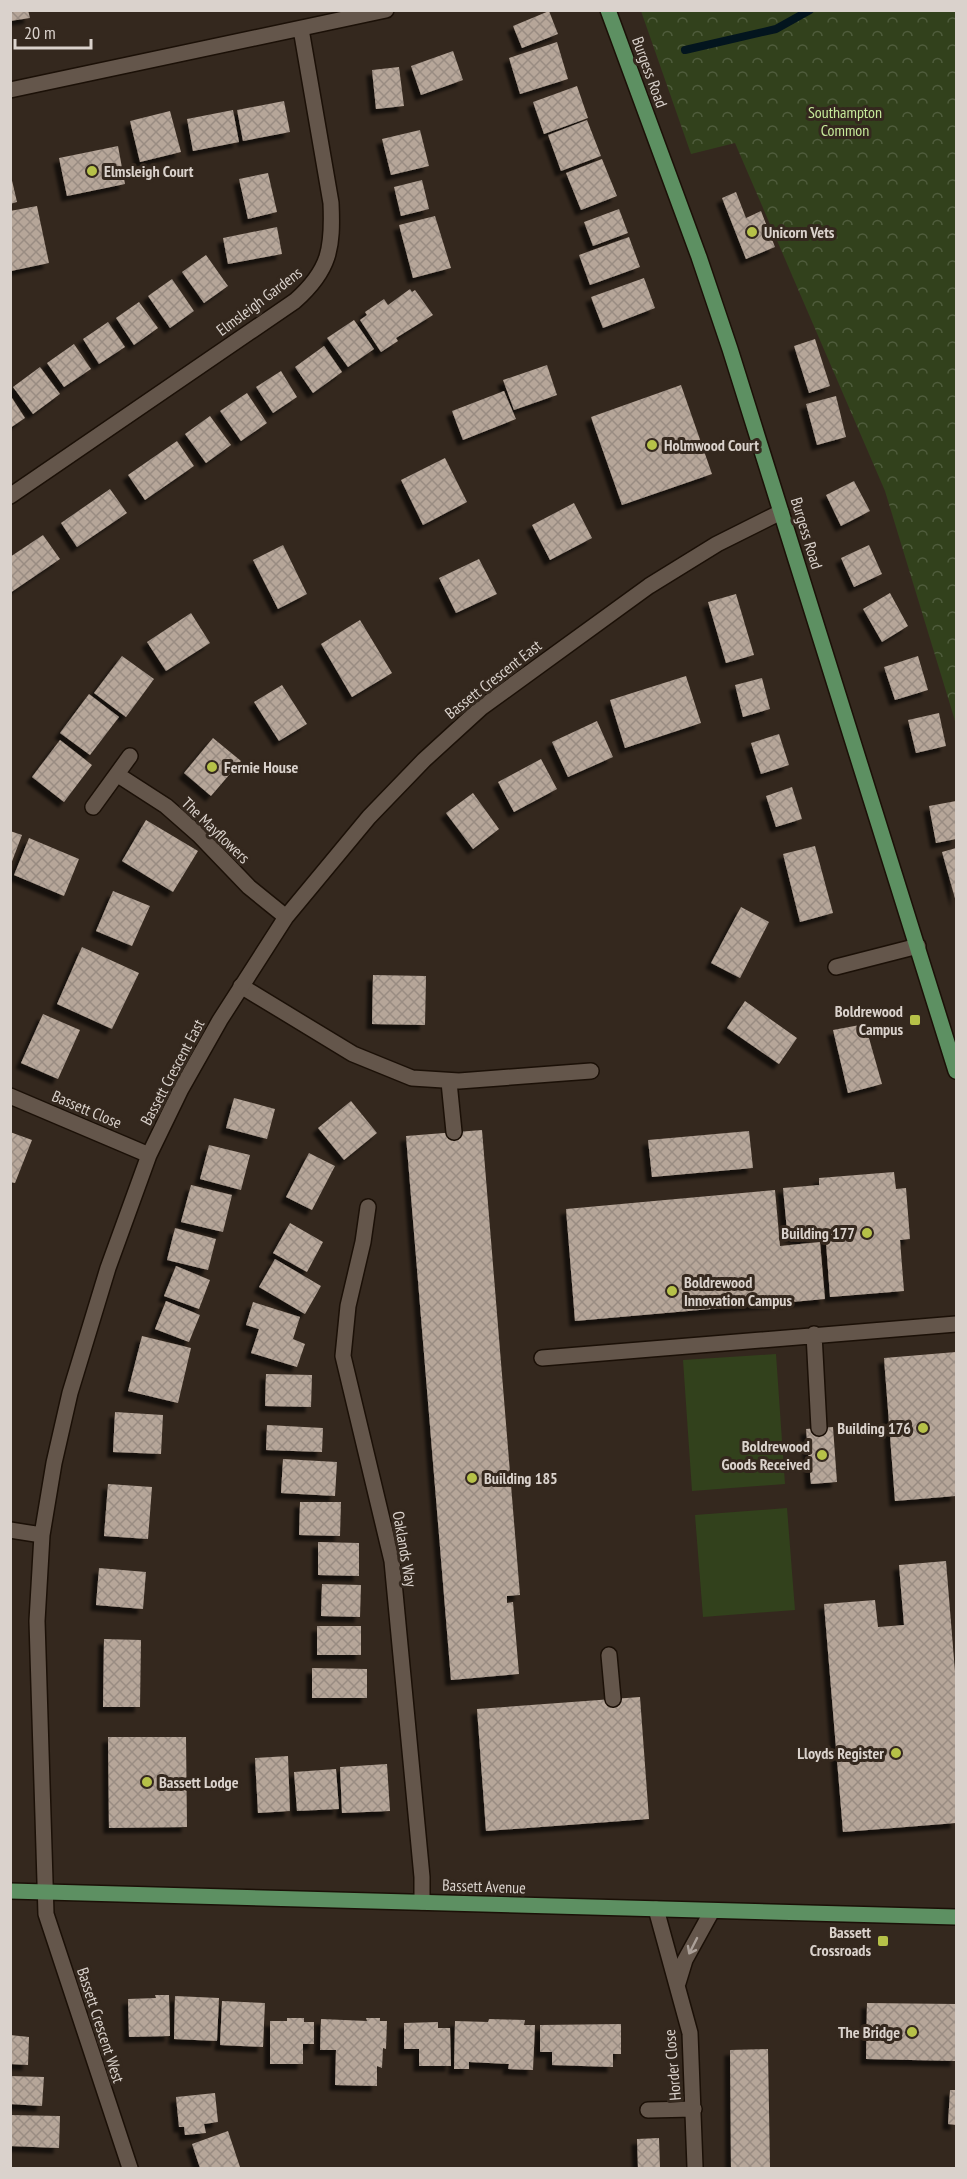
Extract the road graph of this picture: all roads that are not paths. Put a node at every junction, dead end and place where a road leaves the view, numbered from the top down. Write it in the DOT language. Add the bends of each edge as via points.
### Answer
graph roads {
  1 [pos="386,10"];
  2 [pos="608,10"];
  3 [pos="301,29"];
  4 [pos="10,90"];
  5 [pos="10,496"];
  6 [pos="782,512"];
  7 [pos="130,756"];
  8 [pos="118,775"];
  9 [pos="93,807"];
  10 [pos="286,917"];
  11 [pos="918,946"];
  12 [pos="836,967"];
  13 [pos="241,986"];
  14 [pos="591,1071"];
  15 [pos="957,1071"];
  16 [pos="449,1082"];
  17 [pos="10,1096"];
  18 [pos="454,1132"];
  19 [pos="149,1155"];
  20 [pos="368,1207"];
  21 [pos="957,1324"];
  22 [pos="814,1334"];
  23 [pos="542,1358"];
  24 [pos="819,1428"];
  25 [pos="10,1530"];
  26 [pos="42,1535"];
  27 [pos="609,1655"];
  28 [pos="613,1699"];
  29 [pos="10,1891"];
  30 [pos="45,1892"];
  31 [pos="422,1902"];
  32 [pos="656,1909"];
  33 [pos="712,1911"];
  34 [pos="957,1917"];
  35 [pos="678,1983"];
  36 [pos="694,2109"];
  37 [pos="648,2110"];
  38 [pos="695,2167"];
  39 [pos="130,2169"];
  1 -- 3 [label="street"];
  2 -- 6 [label="main road, Burgess Road" via="699,257"];
  3 -- 4 [label="street"];
  3 -- 5 [label="street, Elmsleigh Gardens" via="331,203 328,260 315,283 285,308"];
  6 -- 10 [label="street, Bassett Crescent East" via="717,543 649,586 481,708 423,760"];
  6 -- 11 [label="main road, Burgess Road"];
  7 -- 8 [label="street"];
  8 -- 9 [label="street"];
  8 -- 10 [label="street, The Mayflowers" via="166,806 249,887"];
  10 -- 13 [label="street, Bassett Crescent East"];
  11 -- 12 [label="street"];
  11 -- 15 [label="main road, Burgess Road"];
  13 -- 16 [label="street" via="370,1063 412,1078"];
  13 -- 19 [label="street, Bassett Crescent East" via="181,1089"];
  14 -- 16 [label="street"];
  16 -- 18 [label="street"];
  17 -- 19 [label="street, Bassett Close"];
  19 -- 26 [label="street, Bassett Crescent East" via="87,1332 54,1463"];
  20 -- 31 [label="street, Oaklands Way" via="348,1305 343,1356 392,1561"];
  21 -- 22 [label="street"];
  22 -- 23 [label="street"];
  22 -- 24 [label="street"];
  25 -- 26 [label="street"];
  26 -- 30 [label="street, Bassett Crescent East" via="37,1666"];
  27 -- 28 [label="street"];
  29 -- 30 [label="main road, Bassett Avenue"];
  30 -- 31 [label="main road, Bassett Avenue"];
  30 -- 39 [label="street, Bassett Crescent West" via="46,1914"];
  31 -- 32 [label="main road, Bassett Avenue"];
  32 -- 33 [label="main road, Bassett Avenue"];
  32 -- 35 [label="street, Horder Close"];
  33 -- 34 [label="main road, Bassett Avenue"];
  33 -- 35 [label="street, one-way"];
  35 -- 36 [label="street, Horder Close" via="690,2033"];
  36 -- 37 [label="street, Horder Close"];
  36 -- 38 [label="street, Horder Close"];
}
